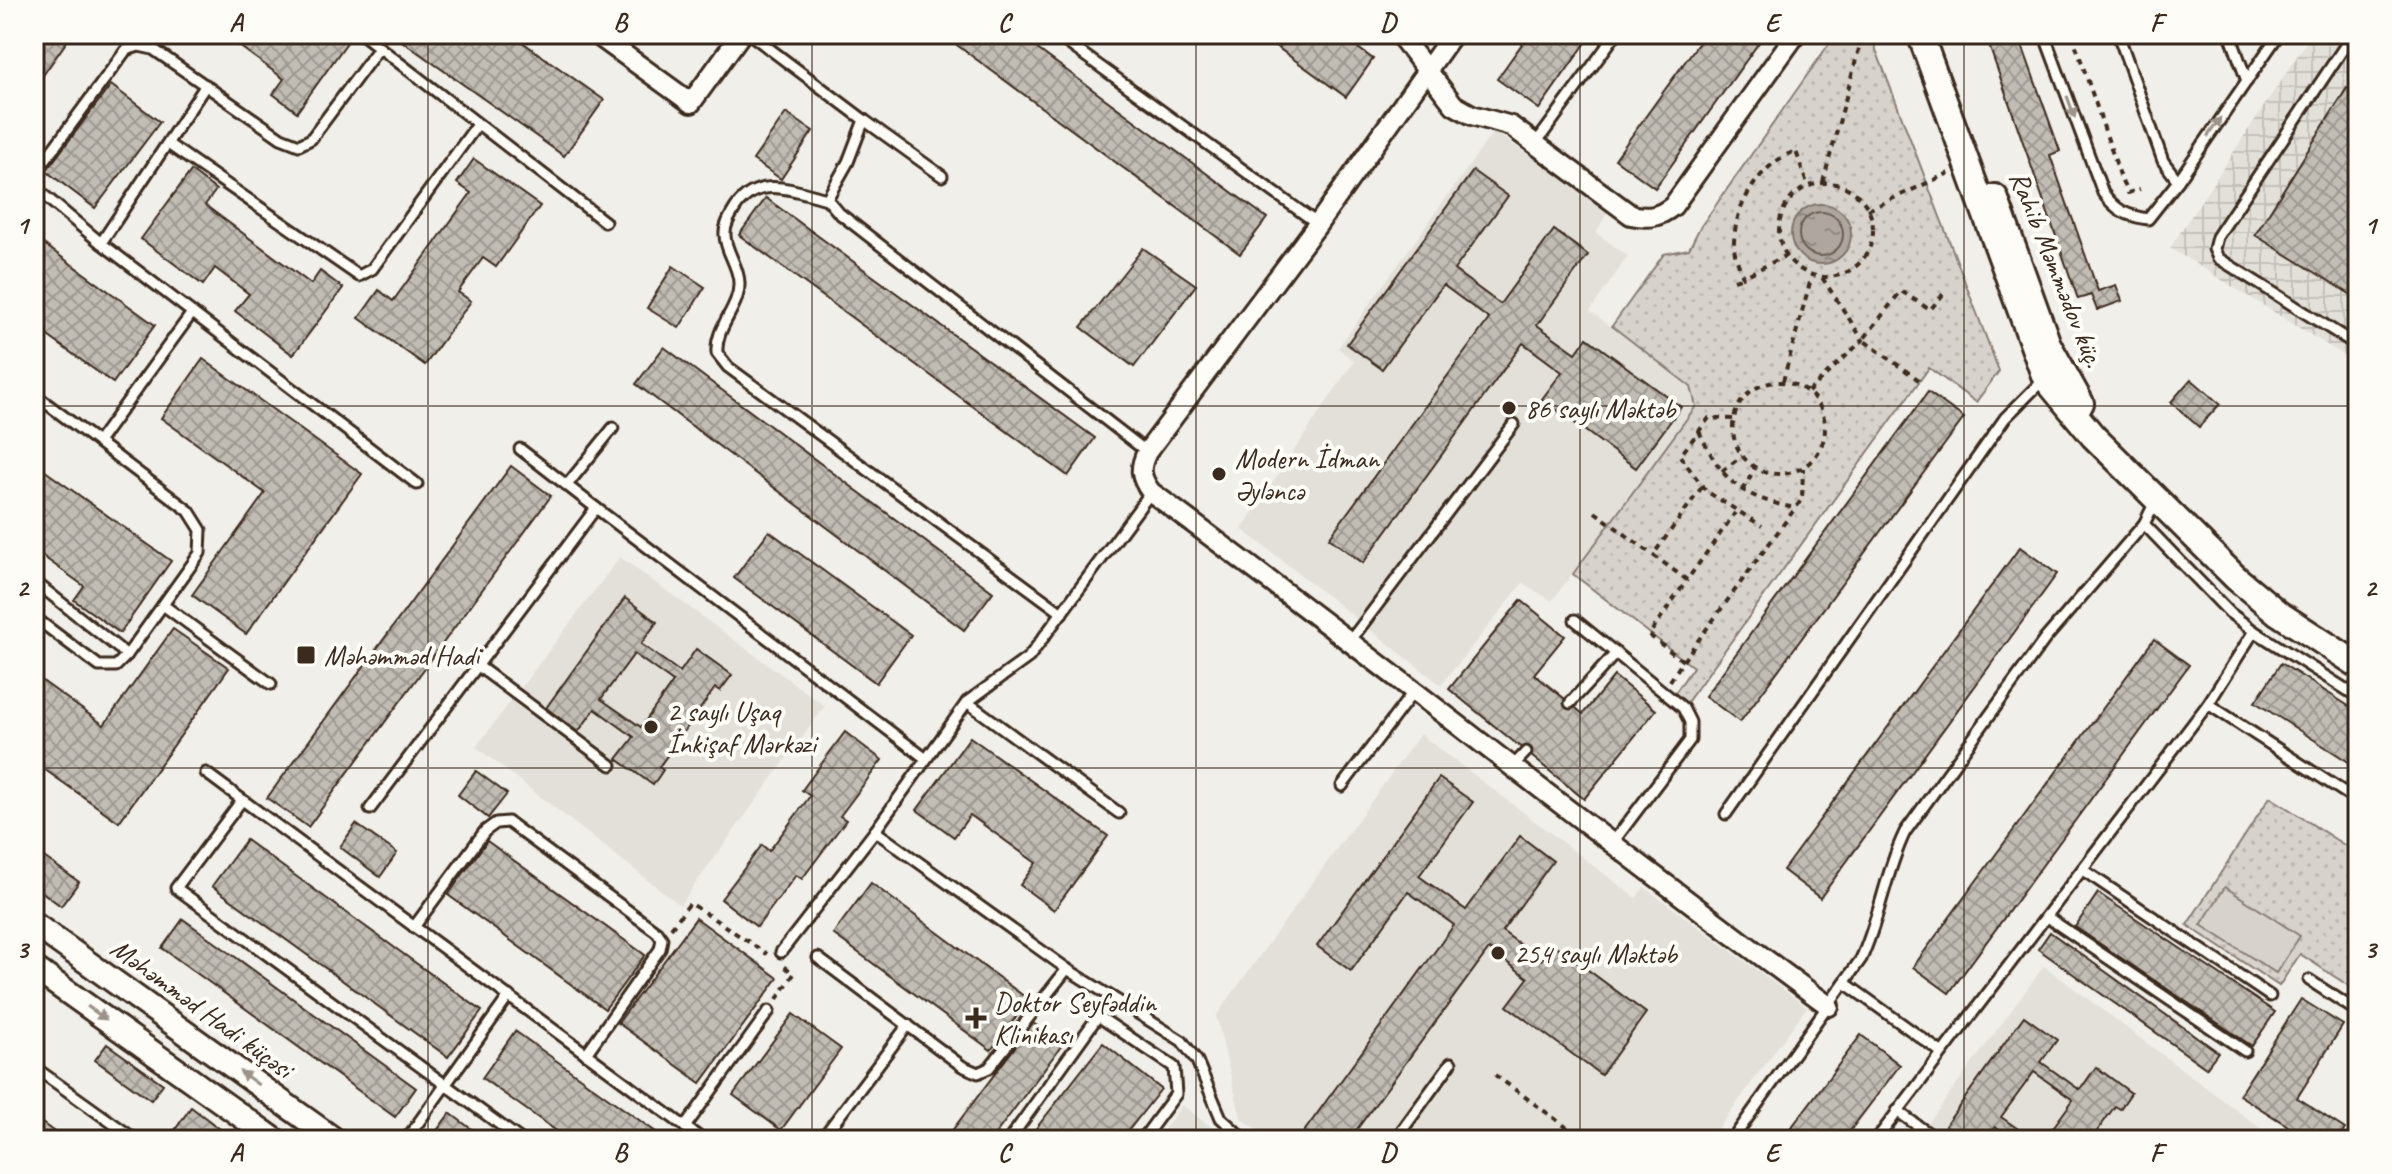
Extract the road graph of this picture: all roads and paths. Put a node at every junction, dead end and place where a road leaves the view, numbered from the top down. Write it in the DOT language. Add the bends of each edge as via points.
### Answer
graph roads {
  1 [pos="362,34"];
  2 [pos="596,34"];
  3 [pos="741,34"];
  4 [pos="750,34"];
  5 [pos="1055,34"];
  6 [pos="1399,34"];
  7 [pos="1453,34"];
  8 [pos="1616,34"];
  9 [pos="1796,34"];
  10 [pos="1863,34"];
  11 [pos="1920,34"];
  12 [pos="1936,34"];
  13 [pos="2044,34"];
  14 [pos="2072,34"];
  15 [pos="2118,34"];
  16 [pos="2230,34"];
  17 [pos="2279,34"];
  18 [pos="2353,34"];
  19 [pos="379,48"];
  20 [pos="1428,72"];
  21 [pos="2247,81"];
  22 [pos="206,85"];
  23 [pos="864,120"];
  24 [pos="477,125"];
  25 [pos="1536,143"];
  26 [pos="168,144"];
  27 [pos="1966,165"];
  28 [pos="34,175"];
  29 [pos="942,176"];
  30 [pos="2178,181"];
  31 [pos="1823,182"];
  32 [pos="34,187"];
  33 [pos="1808,187"];
  34 [pos="2140,189"];
  35 [pos="827,199"];
  36 [pos="1868,210"];
  37 [pos="605,222"];
  38 [pos="1318,224"];
  39 [pos="101,243"];
  40 [pos="1787,255"];
  41 [pos="1812,275"];
  42 [pos="1821,276"];
  43 [pos="1743,277"];
  44 [pos="1734,280"];
  45 [pos="1945,292"];
  46 [pos="192,313"];
  47 [pos="1863,340"];
  48 [pos="2358,346"];
  49 [pos="2052,373"];
  50 [pos="1919,380"];
  51 [pos="1783,381"];
  52 [pos="1808,392"];
  53 [pos="34,394"];
  54 [pos="1733,419"];
  55 [pos="1514,424"];
  56 [pos="613,428"];
  57 [pos="1699,431"];
  58 [pos="98,442"];
  59 [pos="520,449"];
  60 [pos="1147,452"];
  61 [pos="1742,456"];
  62 [pos="1755,467"];
  63 [pos="1803,468"];
  64 [pos="1721,472"];
  65 [pos="417,484"];
  66 [pos="567,485"];
  67 [pos="1702,487"];
  68 [pos="1743,491"];
  69 [pos="1151,492"];
  70 [pos="2156,499"];
  71 [pos="596,508"];
  72 [pos="1795,508"];
  73 [pos="1595,512"];
  74 [pos="1735,513"];
  75 [pos="2144,524"];
  76 [pos="1762,526"];
  77 [pos="1653,555"];
  78 [pos="1687,580"];
  79 [pos="34,581"];
  80 [pos="163,605"];
  81 [pos="2282,606"];
  82 [pos="1062,613"];
  83 [pos="34,617"];
  84 [pos="1575,620"];
  85 [pos="2254,631"];
  86 [pos="1350,641"];
  87 [pos="2358,646"];
  88 [pos="1616,653"];
  89 [pos="127,655"];
  90 [pos="1683,661"];
  91 [pos="2358,665"];
  92 [pos="478,666"];
  93 [pos="271,684"];
  94 [pos="1414,691"];
  95 [pos="1663,691"];
  96 [pos="2358,697"];
  97 [pos="967,702"];
  98 [pos="1570,703"];
  99 [pos="2208,704"];
  100 [pos="1526,752"];
  101 [pos="925,758"];
  102 [pos="611,765"];
  103 [pos="1512,768"];
  104 [pos="206,773"];
  105 [pos="1342,786"];
  106 [pos="242,800"];
  107 [pos="2358,801"];
  108 [pos="370,809"];
  109 [pos="1119,813"];
  110 [pos="1726,814"];
  111 [pos="875,831"];
  112 [pos="1611,845"];
  113 [pos="2083,870"];
  114 [pos="2047,917"];
  115 [pos="34,924"];
  116 [pos="414,927"];
  117 [pos="662,939"];
  118 [pos="781,952"];
  119 [pos="818,958"];
  120 [pos="34,968"];
  121 [pos="1067,969"];
  122 [pos="2309,980"];
  123 [pos="1845,983"];
  124 [pos="509,996"];
  125 [pos="2270,996"];
  126 [pos="1111,998"];
  127 [pos="1829,1006"];
  128 [pos="769,1011"];
  129 [pos="2358,1012"];
  130 [pos="1098,1016"];
  131 [pos="908,1025"];
  132 [pos="2245,1051"];
  133 [pos="1941,1052"];
  134 [pos="586,1054"];
  135 [pos="1451,1063"];
  136 [pos="34,1067"];
  137 [pos="1495,1075"];
  138 [pos="445,1086"];
  139 [pos="1897,1111"];
  140 [pos="296,1112"];
  141 [pos="685,1127"];
  142 [pos="136,1140"];
  143 [pos="275,1140"];
  144 [pos="335,1140"];
  145 [pos="406,1140"];
  146 [pos="521,1140"];
  147 [pos="703,1140"];
  148 [pos="821,1140"];
  149 [pos="1009,1140"];
  150 [pos="1142,1140"];
  151 [pos="1245,1140"];
  152 [pos="1395,1140"];
  153 [pos="1584,1140"];
  154 [pos="1732,1140"];
  155 [pos="1876,1140"];
  156 [pos="1938,1140"];
  1 -- 19 [label="lane"];
  2 -- 3 [label="street" via="691,103"];
  4 -- 23 [label="lane"];
  5 -- 38 [label="lane"];
  6 -- 20 [label="street"];
  7 -- 20 [label="street"];
  8 -- 25 [label="lane"];
  9 -- 25 [label="street" via="1673,206 1654,218 1631,215"];
  10 -- 31 [label="path"];
  11 -- 27 [label="main road"];
  12 -- 49 [label="main road, Rahib Məmmədov küç."];
  13 -- 30 [label="lane, one-way" via="2103,193 2114,208 2148,219"];
  14 -- 34 [label="path" via="2123,184 2128,193"];
  15 -- 30 [label="lane" via="2163,161"];
  16 -- 21 [label="lane"];
  17 -- 21 [label="lane"];
  18 -- 48 [label="lane" via="2214,249 2218,258"];
  19 -- 22 [label="lane" via="311,139 299,145"];
  19 -- 24 [label="lane"];
  20 -- 25 [label="street" via="1454,105 1498,120"];
  20 -- 38 [label="street"];
  30 -- 21 [label="lane, one-way"];
  22 -- 26 [label="lane"];
  22 -- 28 [label="lane" via="153,49 126,50"];
  23 -- 29 [label="lane"];
  23 -- 35 [label="lane"];
  24 -- 26 [label="lane" via="372,269 359,276"];
  24 -- 37 [label="lane"];
  26 -- 39 [label="lane"];
  27 -- 36 [label="path"];
  27 -- 49 [label="main road"];
  31 -- 33 [label="path"];
  31 -- 36 [label="path" via="1845,188"];
  32 -- 39 [label="lane"];
  33 -- 40 [label="path" via="1782,212 1779,231"];
  33 -- 43 [label="path" via="1796,151 1776,158 1748,193 1734,249"];
  35 -- 60 [label="lane"];
  35 -- 82 [label="lane" via="769,186 745,195 724,233 739,283 717,353 728,367"];
  36 -- 42 [label="path" via="1873,228 1861,261 1847,272"];
  38 -- 60 [label="street"];
  39 -- 46 [label="lane"];
  40 -- 41 [label="path"];
  40 -- 43 [label="path"];
  41 -- 42 [label="path"];
  41 -- 51 [label="path"];
  42 -- 47 [label="path"];
  43 -- 44 [label="path"];
  45 -- 47 [label="path" via="1930,310 1901,291"];
  46 -- 58 [label="lane"];
  46 -- 65 [label="lane"];
  47 -- 50 [label="path"];
  47 -- 52 [label="path"];
  49 -- 70 [label="main road" via="2066,408"];
  49 -- 81 [label="main road, Rahib Məmmədov küç."];
  49 -- 110 [label="lane" via="2005,418"];
  51 -- 52 [label="path"];
  51 -- 54 [label="path" via="1764,383 1747,393"];
  52 -- 63 [label="path" via="1825,417 1825,437"];
  53 -- 58 [label="lane"];
  54 -- 57 [label="path" via="1709,418"];
  54 -- 61 [label="path"];
  55 -- 86 [label="lane"];
  56 -- 66 [label="lane"];
  57 -- 64 [label="path"];
  57 -- 67 [label="path" via="1680,456"];
  58 -- 80 [label="lane" via="189,511 201,530 200,553"];
  59 -- 66 [label="lane"];
  60 -- 69 [label="street" via="1141,473"];
  61 -- 62 [label="path"];
  61 -- 64 [label="path"];
  62 -- 63 [label="path" via="1784,474"];
  62 -- 68 [label="path"];
  63 -- 72 [label="path" via="1805,486"];
  64 -- 68 [label="path"];
  66 -- 71 [label="lane"];
  67 -- 74 [label="path"];
  67 -- 77 [label="path"];
  68 -- 72 [label="path"];
  69 -- 82 [label="lane"];
  69 -- 86 [label="street"];
  70 -- 75 [label="lane"];
  70 -- 81 [label="main road" via="2236,578"];
  71 -- 92 [label="lane"];
  71 -- 101 [label="lane"];
  72 -- 90 [label="path"];
  73 -- 77 [label="path"];
  74 -- 76 [label="path"];
  74 -- 78 [label="path"];
  75 -- 85 [label="lane"];
  75 -- 123 [label="lane" via="2045,639 1905,832 1889,864 1870,940"];
  77 -- 78 [label="path"];
  78 -- 90 [label="path" via="1649,635"];
  79 -- 89 [label="lane"];
  80 -- 89 [label="lane"];
  80 -- 93 [label="lane"];
  81 -- 87 [label="main road, Rahib Məmmədov küç."];
  81 -- 91 [label="main road"];
  82 -- 97 [label="lane" via="1029,657"];
  83 -- 89 [label="lane" via="99,666 116,666"];
  84 -- 88 [label="lane"];
  85 -- 96 [label="lane"];
  85 -- 99 [label="lane"];
  86 -- 94 [label="street"];
  88 -- 95 [label="lane"];
  88 -- 98 [label="lane"];
  90 -- 95 [label="path"];
  92 -- 102 [label="lane"];
  92 -- 108 [label="lane"];
  94 -- 103 [label="street"];
  94 -- 105 [label="lane"];
  95 -- 112 [label="lane" via="1683,708 1690,740"];
  97 -- 101 [label="lane"];
  97 -- 109 [label="lane"];
  99 -- 107 [label="lane"];
  99 -- 113 [label="lane"];
  100 -- 103 [label="lane"];
  101 -- 111 [label="lane"];
  103 -- 112 [label="street"];
  104 -- 106 [label="lane"];
  106 -- 116 [label="lane"];
  106 -- 138 [label="lane" via="176,888"];
  111 -- 118 [label="lane"];
  111 -- 121 [label="lane"];
  112 -- 127 [label="street"];
  113 -- 114 [label="lane"];
  113 -- 125 [label="lane"];
  114 -- 132 [label="lane"];
  114 -- 133 [label="lane"];
  140 -- 115 [label="street, Məhəmməd Hadi küçəsi, one-way"];
  116 -- 117 [label="lane" via="485,831 508,822"];
  116 -- 124 [label="lane"];
  117 -- 128 [label="path" via="690,903 775,960 794,974"];
  117 -- 134 [label="lane"];
  119 -- 131 [label="lane"];
  120 -- 143 [label="street, one-way"];
  121 -- 126 [label="lane"];
  121 -- 131 [label="lane" via="984,1072 962,1066"];
  122 -- 129 [label="lane"];
  123 -- 127 [label="lane"];
  123 -- 133 [label="lane"];
  124 -- 134 [label="lane"];
  124 -- 138 [label="lane"];
  126 -- 130 [label="lane"];
  126 -- 151 [label="lane" via="1182,1041 1197,1061 1221,1118"];
  127 -- 154 [label="lane"];
  128 -- 141 [label="lane"];
  130 -- 149 [label="lane"];
  130 -- 150 [label="lane" via="1174,1067 1176,1094"];
  131 -- 148 [label="lane"];
  133 -- 139 [label="lane"];
  134 -- 141 [label="lane"];
  135 -- 152 [label="lane"];
  136 -- 142 [label="lane"];
  137 -- 153 [label="path"];
  138 -- 145 [label="lane"];
  138 -- 146 [label="lane"];
  139 -- 155 [label="lane"];
  139 -- 156 [label="lane"];
  140 -- 143 [label="street"];
  140 -- 144 [label="street, Məhəmməd Hadi küçəsi"];
  141 -- 147 [label="lane"];
}
